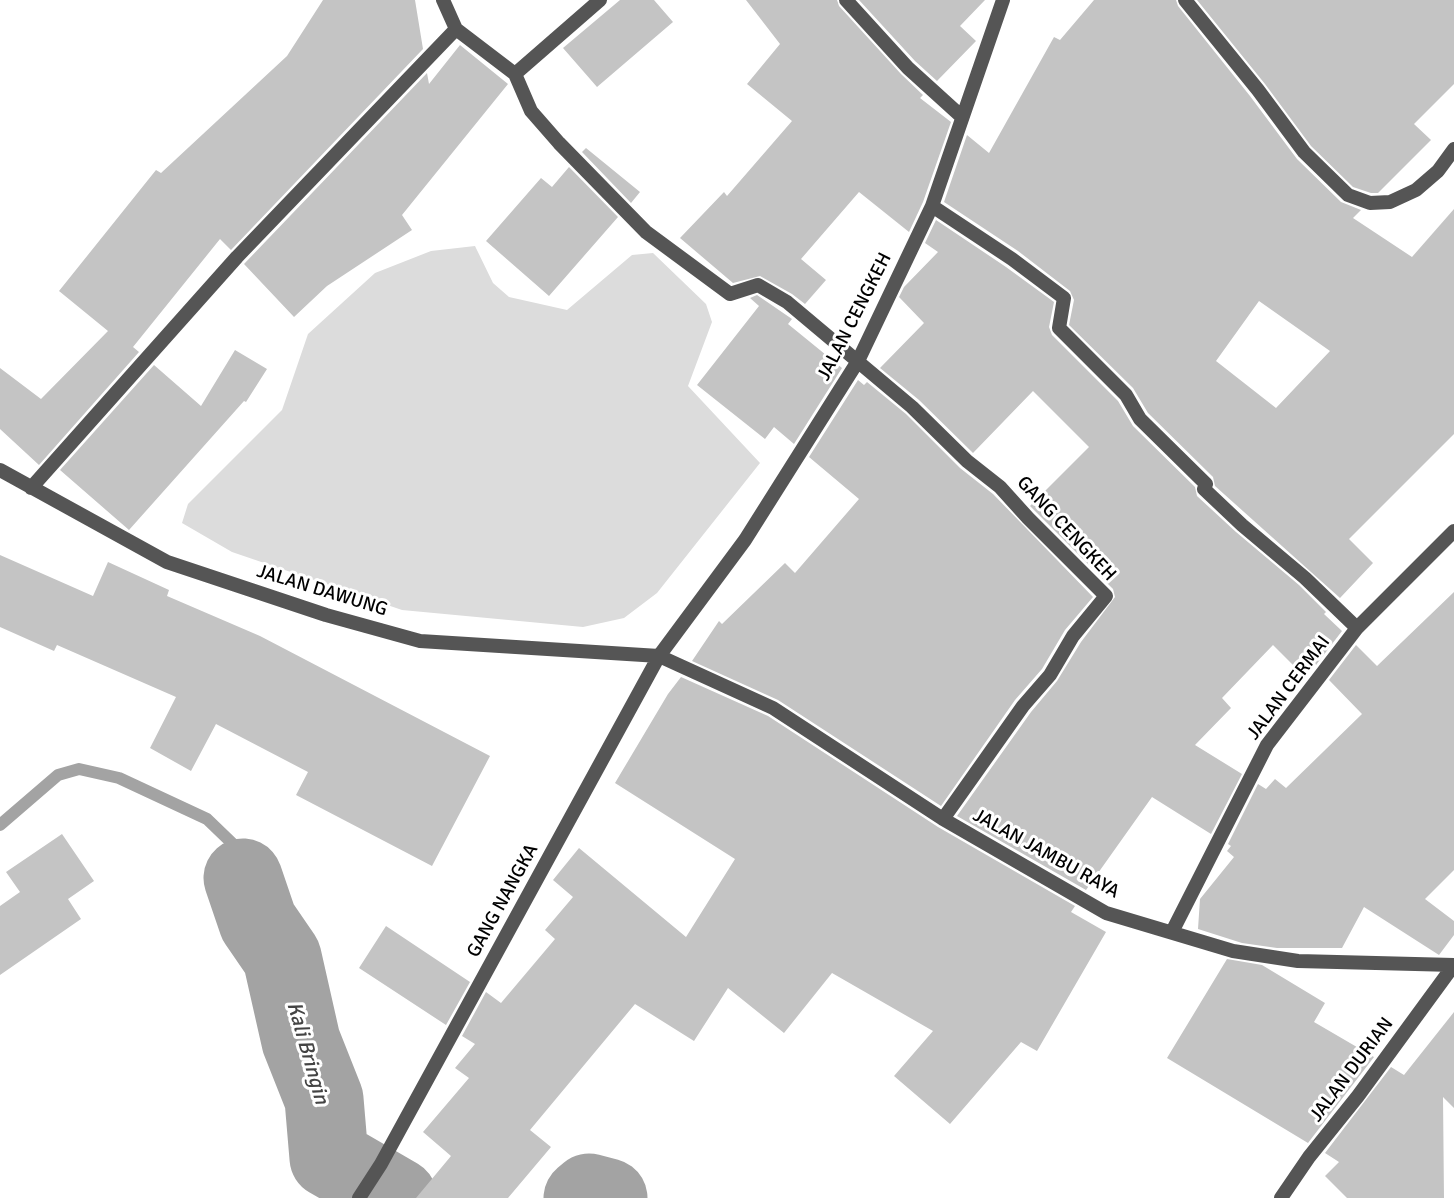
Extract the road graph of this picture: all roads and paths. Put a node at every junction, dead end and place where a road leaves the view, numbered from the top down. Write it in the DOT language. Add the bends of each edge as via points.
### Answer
graph roads {
  1 [pos="443,0"];
  2 [pos="600,0"];
  3 [pos="846,0"];
  4 [pos="1003,0"];
  5 [pos="1185,0"];
  6 [pos="456,29"];
  7 [pos="515,74"];
  8 [pos="962,117"];
  9 [pos="1454,149"];
  10 [pos="932,206"];
  11 [pos="858,360"];
  12 [pos="0,470"];
  13 [pos="31,488"];
  14 [pos="1454,531"];
  15 [pos="1357,628"];
  16 [pos="659,656"];
  17 [pos="943,819"];
  18 [pos="1172,932"];
  19 [pos="1454,965"];
  20 [pos="359,1198"];
  21 [pos="1281,1198"];
  1 -- 6 [label="street"];
  2 -- 7 [label="street"];
  3 -- 8 [label="street" via="908,68"];
  4 -- 8 [label="street, JALAN CENGKEH"];
  5 -- 9 [label="street" via="1304,152 1348,195 1370,203 1390,202 1416,190"];
  6 -- 7 [label="street"];
  6 -- 13 [label="street" via="237,257"];
  7 -- 11 [label="street" via="531,111 646,232 730,294 758,285 787,302"];
  8 -- 10 [label="street, JALAN CENGKEH"];
  10 -- 11 [label="street, JALAN CENGKEH"];
  10 -- 15 [label="street" via="1064,298 1059,328 1126,395 1140,419 1206,484 1204,489"];
  11 -- 16 [label="street, JALAN CENGKEH" via="745,540"];
  11 -- 17 [label="street, GANG CENGKEH" via="1000,487 1106,596"];
  12 -- 13 [label="street, JALAN DAWUNG"];
  13 -- 16 [label="street, JALAN DAWUNG" via="167,562 420,641"];
  14 -- 15 [label="street, JALAN CERMAI"];
  15 -- 18 [label="street, JALAN CERMAI" via="1267,745"];
  16 -- 17 [label="street, JALAN JAMBU RAYA" via="773,708"];
  16 -- 20 [label="street, GANG NANGKA"];
  17 -- 18 [label="street, JALAN JAMBU RAYA" via="1106,913"];
  18 -- 19 [label="street, JALAN JAMBU RAYA" via="1233,951 1298,961"];
  19 -- 21 [label="street, JALAN DURIAN"];
}
